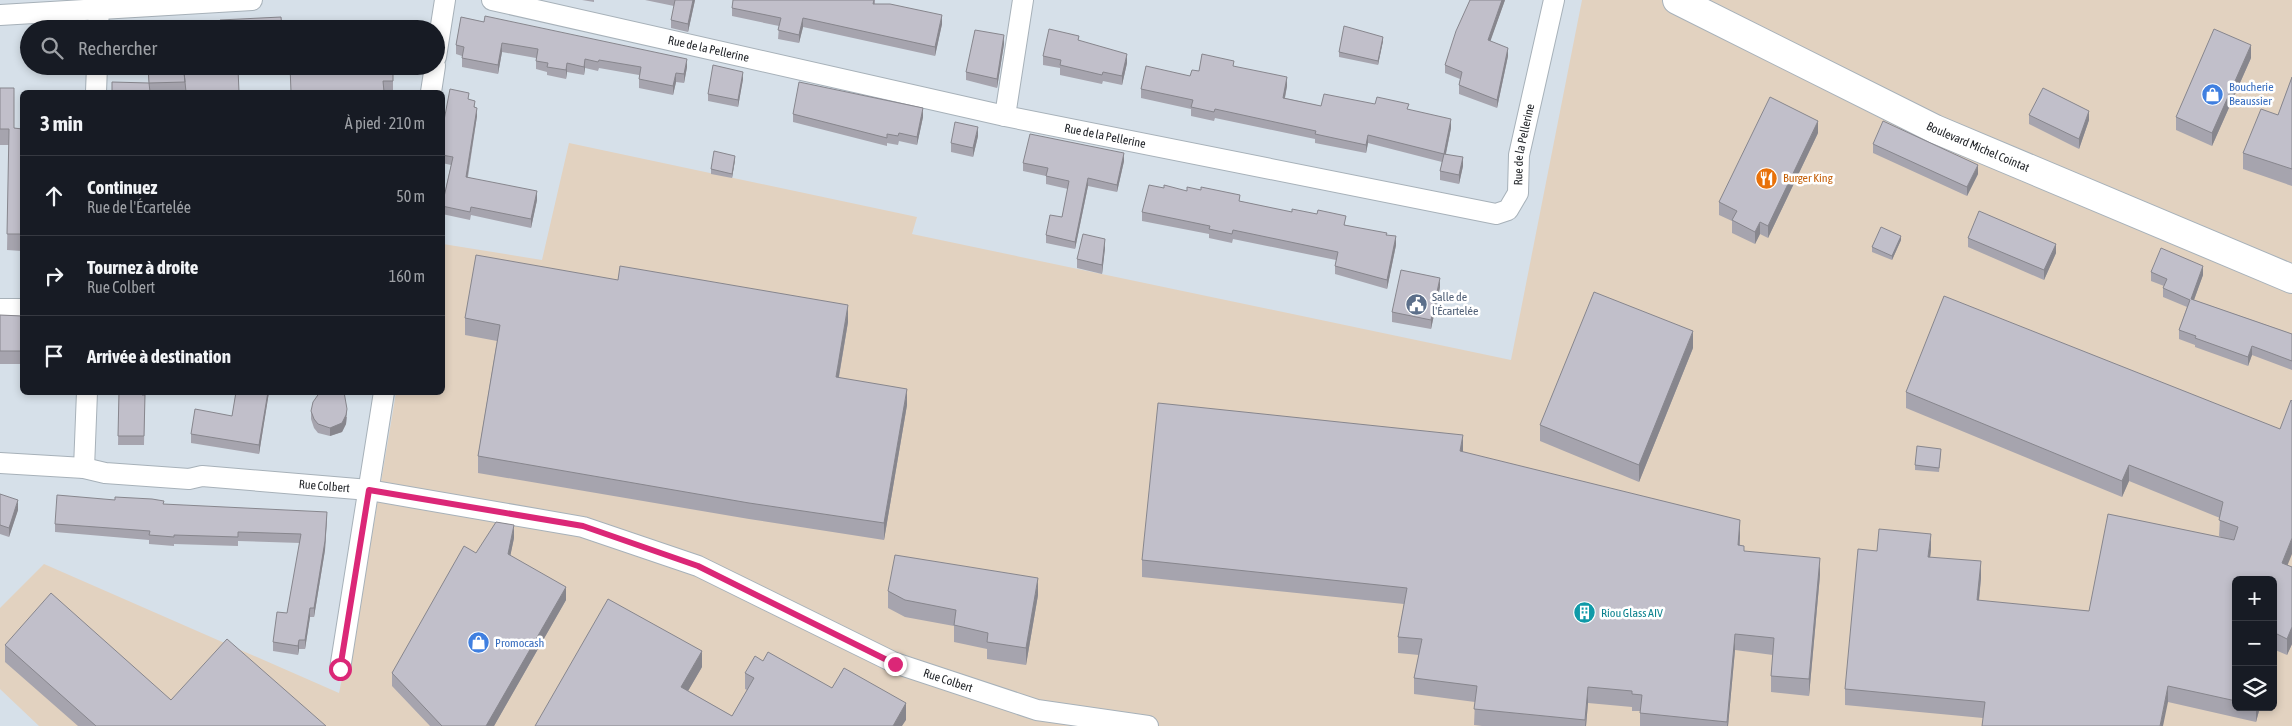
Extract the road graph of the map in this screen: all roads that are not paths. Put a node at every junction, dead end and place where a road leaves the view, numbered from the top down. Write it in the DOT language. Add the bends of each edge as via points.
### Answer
graph roads {
  1 [pos="252,0"];
  2 [pos="445,0"];
  3 [pos="492,0"];
  4 [pos="1024,0"];
  5 [pos="1554,0"];
  6 [pos="1677,0"];
  7 [pos="99,8"];
  8 [pos="0,15"];
  9 [pos="98,20"];
  10 [pos="442,20"];
  11 [pos="97,75"];
  12 [pos="434,75"];
  13 [pos="96,90"];
  14 [pos="431,90"];
  15 [pos="1005,116"];
  16 [pos="2290,278"];
  17 [pos="0,309"];
  18 [pos="20,309"];
  19 [pos="87,395"];
  20 [pos="384,395"];
  21 [pos="0,463"];
  22 [pos="84,468"];
  23 [pos="369,490"];
  24 [pos="340,669"];
  25 [pos="1148,726"];
  1 -- 7 [label="street"];
  2 -- 10 [label="street"];
  3 -- 15 [label="street, Rue de la Pellerine"];
  4 -- 15 [label="street"];
  5 -- 15 [label="street, Rue de la Pellerine" via="1519,155 1518,193 1508,210 1496,214"];
  6 -- 16 [label="main road, Boulevard Michel Cointat" via="1935,129"];
  7 -- 8 [label="street"];
  7 -- 9 [label="street"];
  11 -- 13 [label="street"];
  12 -- 14 [label="street"];
  17 -- 18 [label="street"];
  19 -- 22 [label="street"];
  20 -- 23 [label="street"];
  21 -- 22 [label="street, Rue Colbert"];
  22 -- 23 [label="street, Rue Colbert" via="106,474 189,479 202,476"];
  23 -- 24 [label="street"];
  23 -- 25 [label="street, Rue Colbert" via="583,526 698,566 895,664 1037,710"];
}
